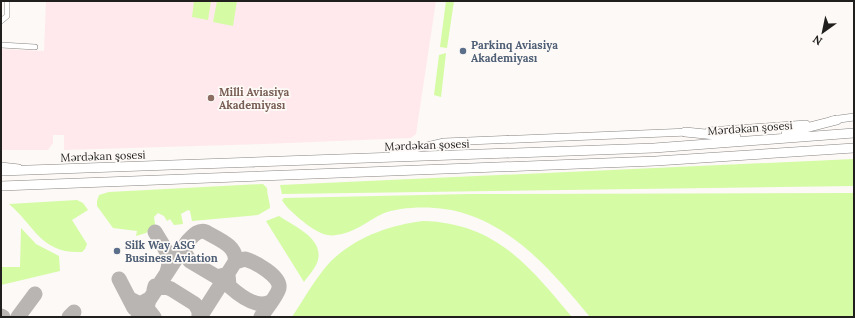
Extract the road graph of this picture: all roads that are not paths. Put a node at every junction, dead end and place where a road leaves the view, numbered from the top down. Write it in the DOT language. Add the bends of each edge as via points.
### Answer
graph roads {
  1 [pos="6,1"];
  2 [pos="1,21"];
  3 [pos="1,45"];
  4 [pos="35,46"];
  5 [pos="854,117"];
  6 [pos="837,120"];
  7 [pos="685,132"];
  8 [pos="854,132"];
  9 [pos="763,139"];
  10 [pos="854,148"];
  11 [pos="354,159"];
  12 [pos="1,165"];
  13 [pos="46,170"];
  14 [pos="1,171"];
  15 [pos="1,186"];
  1 -- 2 [label="street" via="7,16"];
  3 -- 4 [label="street"];
  5 -- 6 [label="street"];
  6 -- 7 [label="street" via="775,128"];
  6 -- 9 [label="highway"];
  7 -- 9 [label="highway"];
  7 -- 11 [label="street" via="444,142 396,154"];
  8 -- 9 [label="highway, Mərdəkan şosesi"];
  9 -- 11 [label="highway, Mərdəkan şosesi" via="654,148"];
  10 -- 15 [label="highway" via="656,162"];
  11 -- 13 [label="highway, Mərdəkan şosesi"];
  12 -- 13 [label="street"];
  13 -- 14 [label="highway, Mərdəkan şosesi"];
}
